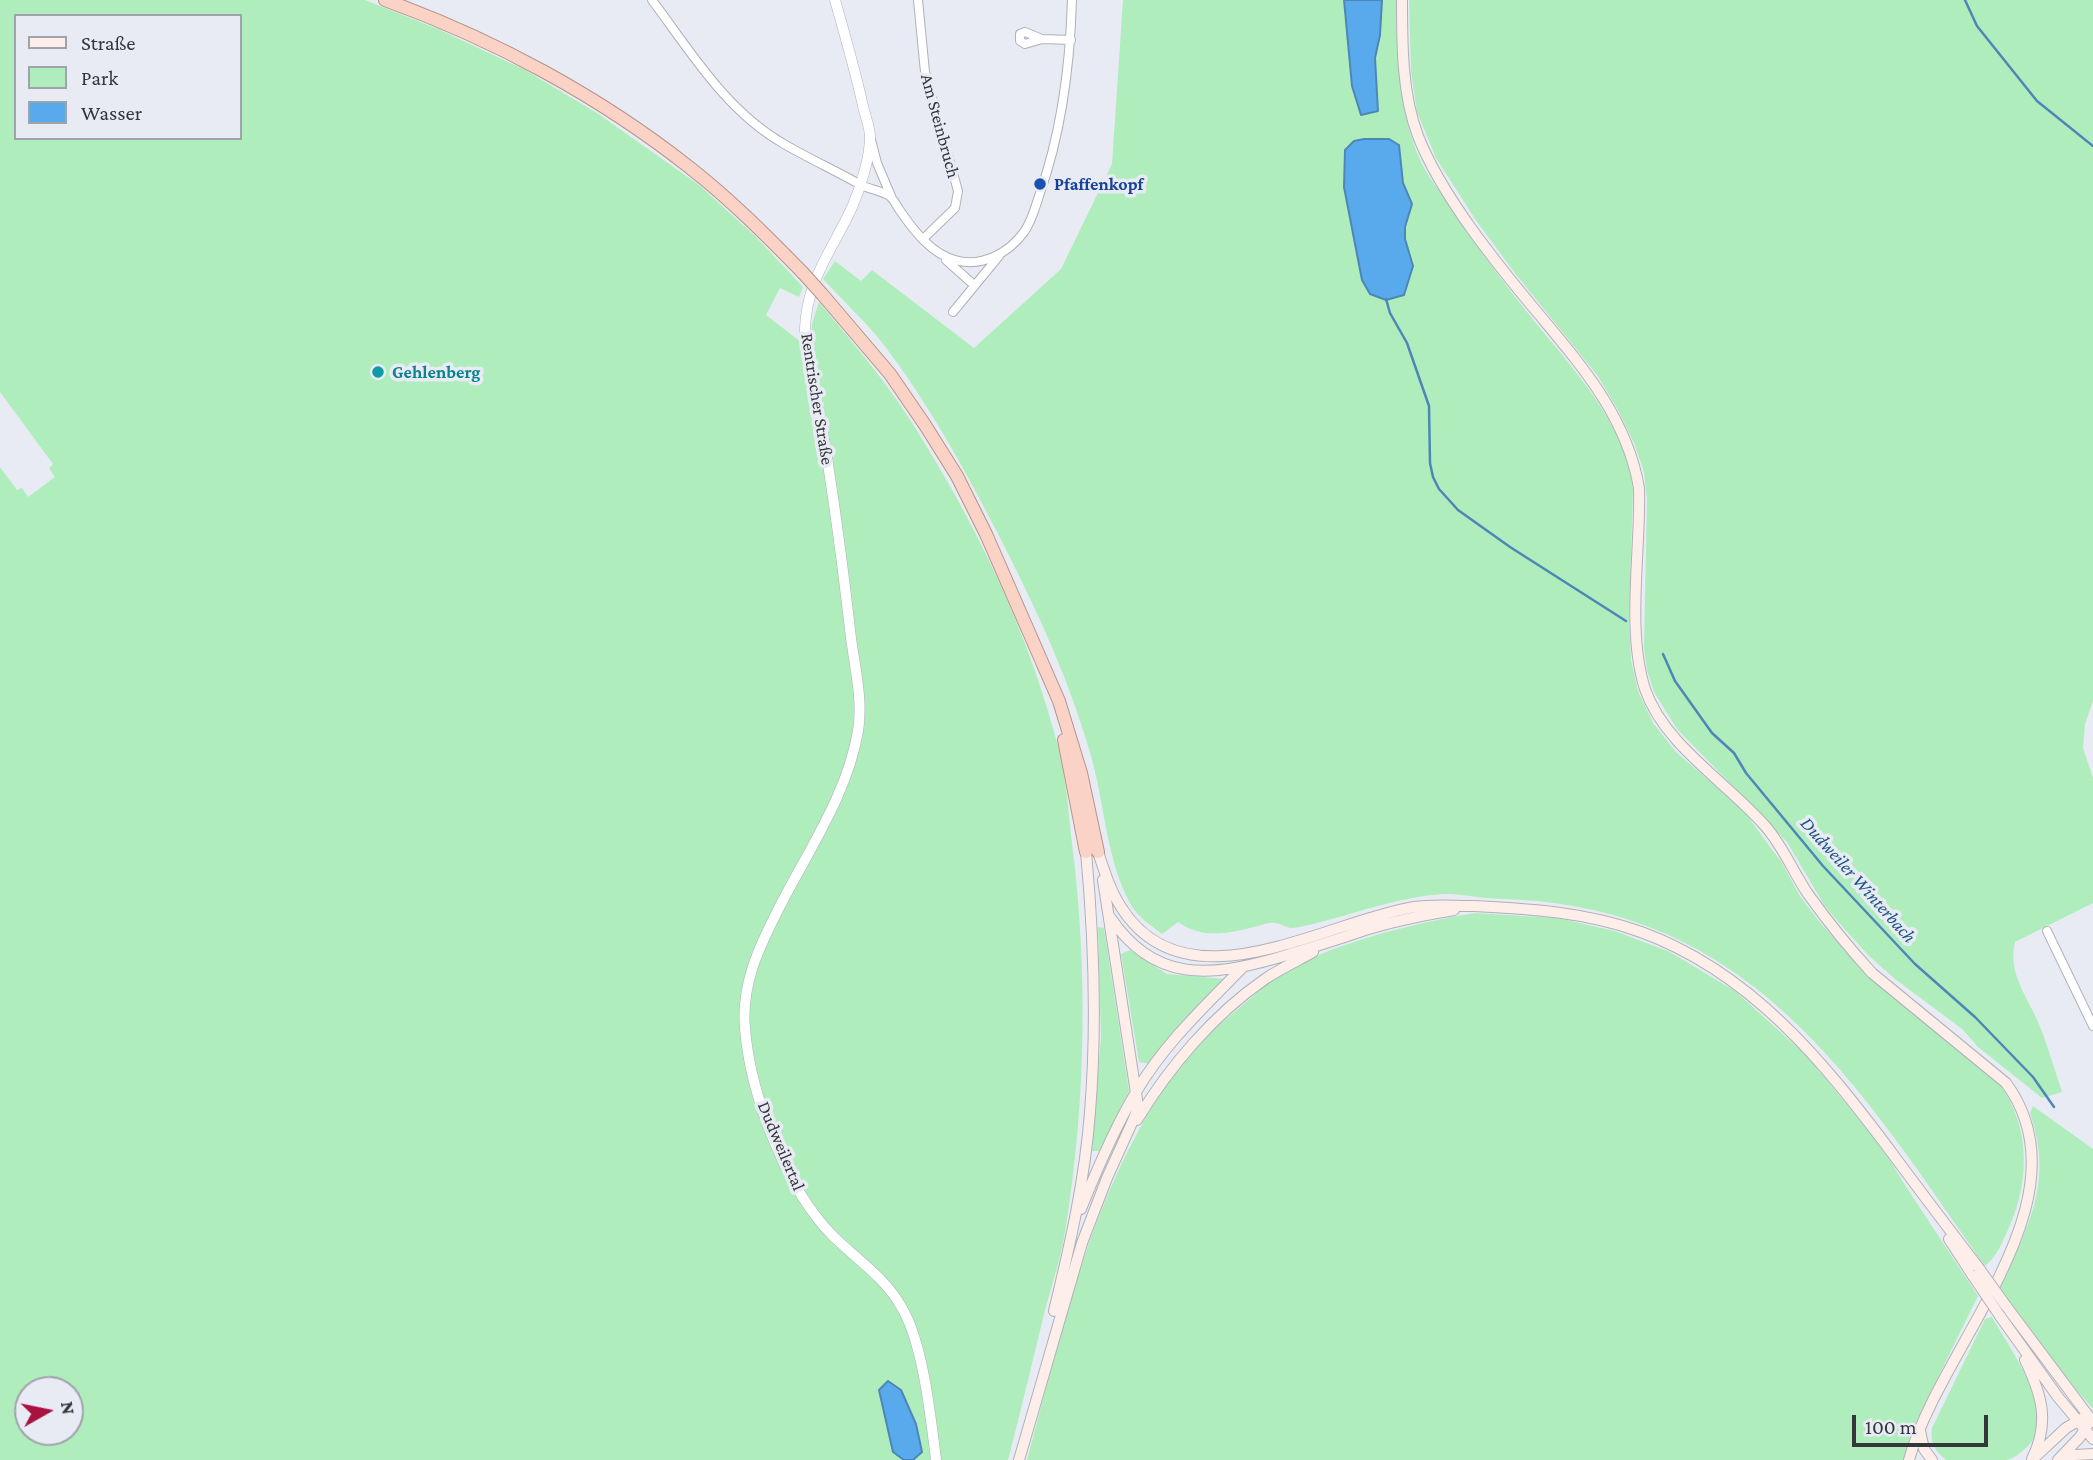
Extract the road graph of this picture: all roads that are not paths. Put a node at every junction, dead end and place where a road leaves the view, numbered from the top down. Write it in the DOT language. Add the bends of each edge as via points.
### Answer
graph roads {
  1 [pos="385,0"];
  2 [pos="652,0"];
  3 [pos="835,0"];
  4 [pos="918,0"];
  5 [pos="1072,0"];
  6 [pos="1402,0"];
  7 [pos="1042,38"];
  8 [pos="1071,40"];
  9 [pos="870,136"];
  10 [pos="859,184"];
  11 [pos="891,196"];
  12 [pos="923,239"];
  13 [pos="1004,251"];
  14 [pos="941,255"];
  15 [pos="974,285"];
  16 [pos="953,312"];
  17 [pos="832,810"];
  18 [pos="1092,852"];
  19 [pos="1474,906"];
  20 [pos="1108,914"];
  21 [pos="2047,931"];
  22 [pos="1331,943"];
  23 [pos="1276,946"];
  24 [pos="1244,967"];
  25 [pos="2093,1026"];
  26 [pos="1137,1091"];
  27 [pos="1124,1144"];
  28 [pos="1073,1228"];
  29 [pos="2003,1311"];
  30 [pos="2011,1332"];
  31 [pos="2088,1426"];
  32 [pos="1920,1429"];
  33 [pos="1022,1448"];
  34 [pos="2093,1454"];
  35 [pos="936,1460"];
  36 [pos="1019,1460"];
  37 [pos="1909,1460"];
  38 [pos="1932,1460"];
  39 [pos="2031,1460"];
  40 [pos="2058,1460"];
  1 -- 18 [label="highway, bridge" via="497,47 622,120 688,166 803,273 890,374 957,476 1048,676"];
  2 -- 10 [label="street" via="705,73 743,112 782,143"];
  3 -- 9 [label="street, Rentrischer Straße"];
  4 -- 12 [label="street, Am Steinbruch" via="925,72 958,191 955,208"];
  5 -- 8 [label="street"];
  6 -- 32 [label="main road" via="1404,71 1411,113 1429,162 1506,275 1594,382 1628,444 1639,488 1636,637 1645,689 1654,708 1666,728 1765,827 1807,892 1872,973 2006,1083 2026,1119 2033,1167 2025,1216"];
  7 -- 8 [label="street"];
  8 -- 13 [label="street" via="1059,134 1049,166 1024,232"];
  9 -- 10 [label="street, Rentrischer Straße"];
  9 -- 11 [label="street"];
  10 -- 11 [label="street"];
  10 -- 17 [label="street, Rentrischer Straße" via="817,270 805,326 846,588 859,712 855,746"];
  11 -- 12 [label="street"];
  12 -- 14 [label="street"];
  13 -- 14 [label="street" via="974,263"];
  13 -- 15 [label="street"];
  14 -- 15 [label="street"];
  15 -- 16 [label="street"];
  17 -- 35 [label="street, Dudweilertal" via="755,958 745,1002 748,1054 766,1115 796,1188 834,1237 893,1293 910,1324"];
  18 -- 20 [label="main road" via="1094,880"];
  18 -- 23 [label="main road" via="1121,909 1138,929 1165,948 1209,957"];
  18 -- 28 [label="main road" via="1093,1053 1087,1141"];
  19 -- 22 [label="main road" via="1396,921"];
  19 -- 23 [label="main road" via="1414,907"];
  19 -- 29 [label="main road, bridge" via="1555,910 1613,923 1673,945 1764,1006 1828,1070"];
  20 -- 24 [label="main road" via="1131,942 1167,965 1194,971"];
  20 -- 26 [label="main road"];
  21 -- 25 [label="street"];
  22 -- 24 [label="main road"];
  22 -- 27 [label="main road" via="1264,979 1216,1020 1169,1074"];
  23 -- 24 [label="main road"];
  24 -- 26 [label="main road" via="1191,1020"];
  26 -- 27 [label="main road" via="1138,1106"];
  26 -- 28 [label="main road"];
  27 -- 33 [label="main road" via="1082,1243"];
  28 -- 33 [label="main road"];
  29 -- 30 [label="main road"];
  29 -- 31 [label="main road"];
  30 -- 31 [label="main road"];
  30 -- 39 [label="main road" via="2030,1369 2043,1414"];
  31 -- 39 [label="main road" via="2066,1428"];
  31 -- 40 [label="main road"];
  32 -- 37 [label="main road"];
  32 -- 38 [label="main road"];
  33 -- 36 [label="main road"];
  34 -- 40 [label="main road"];
}
